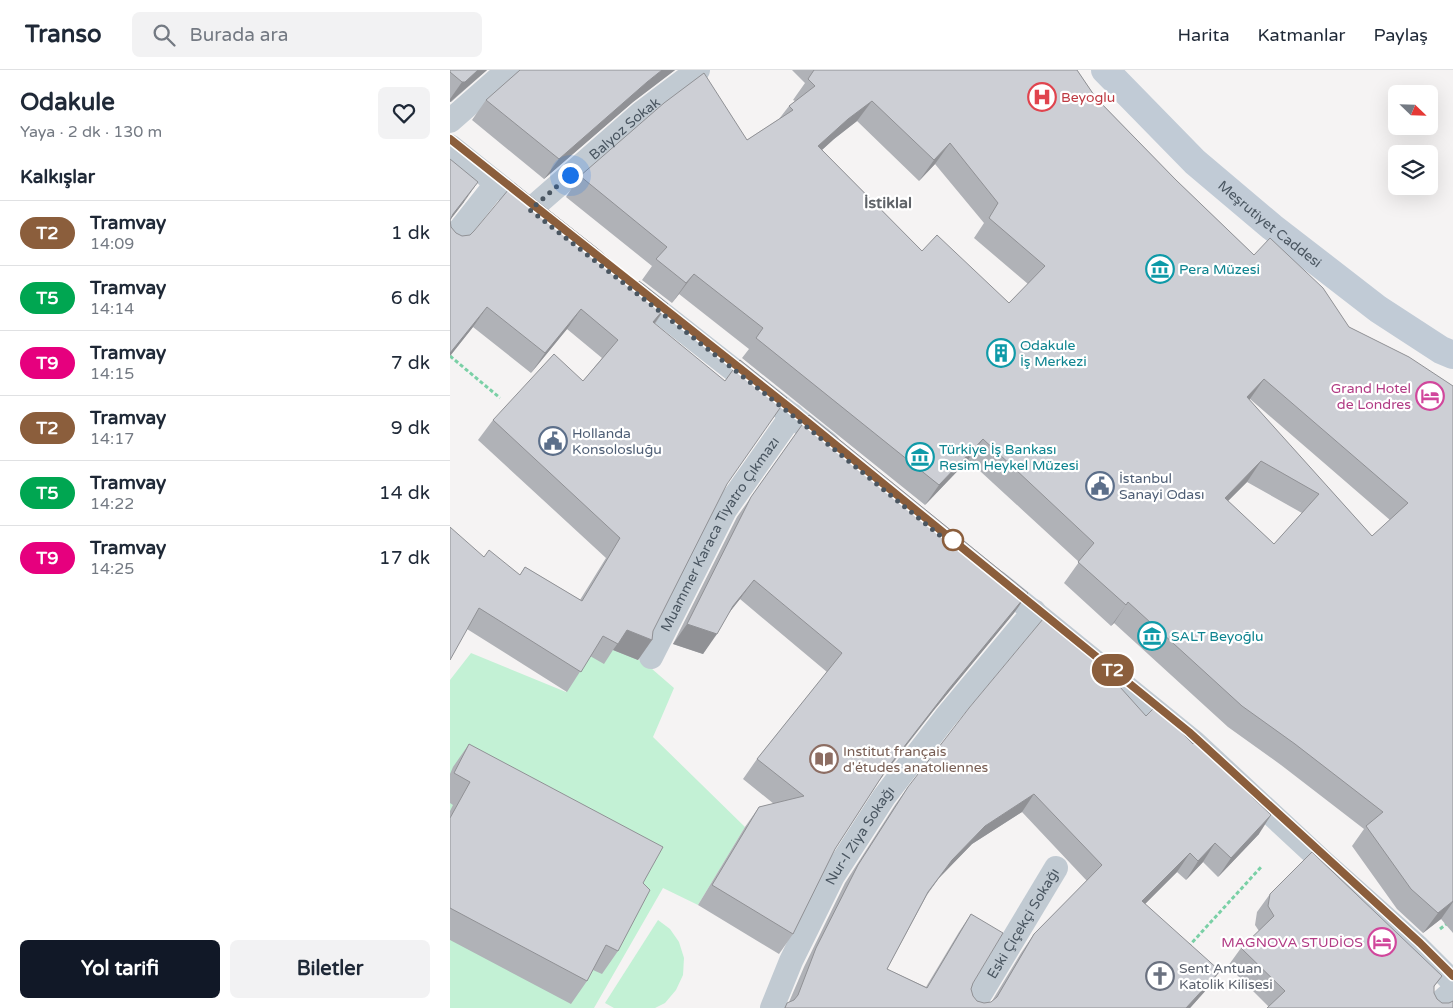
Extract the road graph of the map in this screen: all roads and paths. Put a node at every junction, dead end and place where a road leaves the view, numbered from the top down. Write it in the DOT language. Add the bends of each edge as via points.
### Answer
graph roads {
  1 [pos="508,70"];
  2 [pos="698,70"];
  3 [pos="1105,70"];
  4 [pos="450,121"];
  5 [pos="450,146"];
  6 [pos="496,184"];
  7 [pos="450,242"];
  8 [pos="621,281"];
  9 [pos="1453,355"];
  10 [pos="450,356"];
  11 [pos="500,398"];
  12 [pos="792,415"];
  13 [pos="845,458"];
  14 [pos="981,568"];
  15 [pos="1034,611"];
  16 [pos="651,657"];
  17 [pos="1262,866"];
  18 [pos="1056,868"];
  19 [pos="1182,954"];
  20 [pos="1453,982"];
  21 [pos="1453,991"];
  22 [pos="772,1008"];
  23 [pos="972,1008"];
  24 [pos="1434,1008"];
  1 -- 4 [label="street"];
  2 -- 6 [label="street, Balyoz Sokak" via="640,113 537,216"];
  3 -- 9 [label="street, Meşrutiyet Caddesi" via="1195,162 1272,227 1378,309"];
  5 -- 6 [label="street"];
  6 -- 7 [label="street"];
  8 -- 12 [label="street"];
  10 -- 11 [label="path"];
  12 -- 13 [label="street"];
  12 -- 16 [label="street, Muammer Karaca Tiyatro Çıkmazı" via="725,510"];
  14 -- 15 [label="street"];
  15 -- 20 [label="street" via="1194,742"];
  15 -- 22 [label="street, Nur-I Ziya Sokağı" via="884,797 833,876"];
  17 -- 19 [label="path"];
  18 -- 23 [label="street, Eski Çiçekçi Sokağı"];
  21 -- 24 [label="street"];
}
